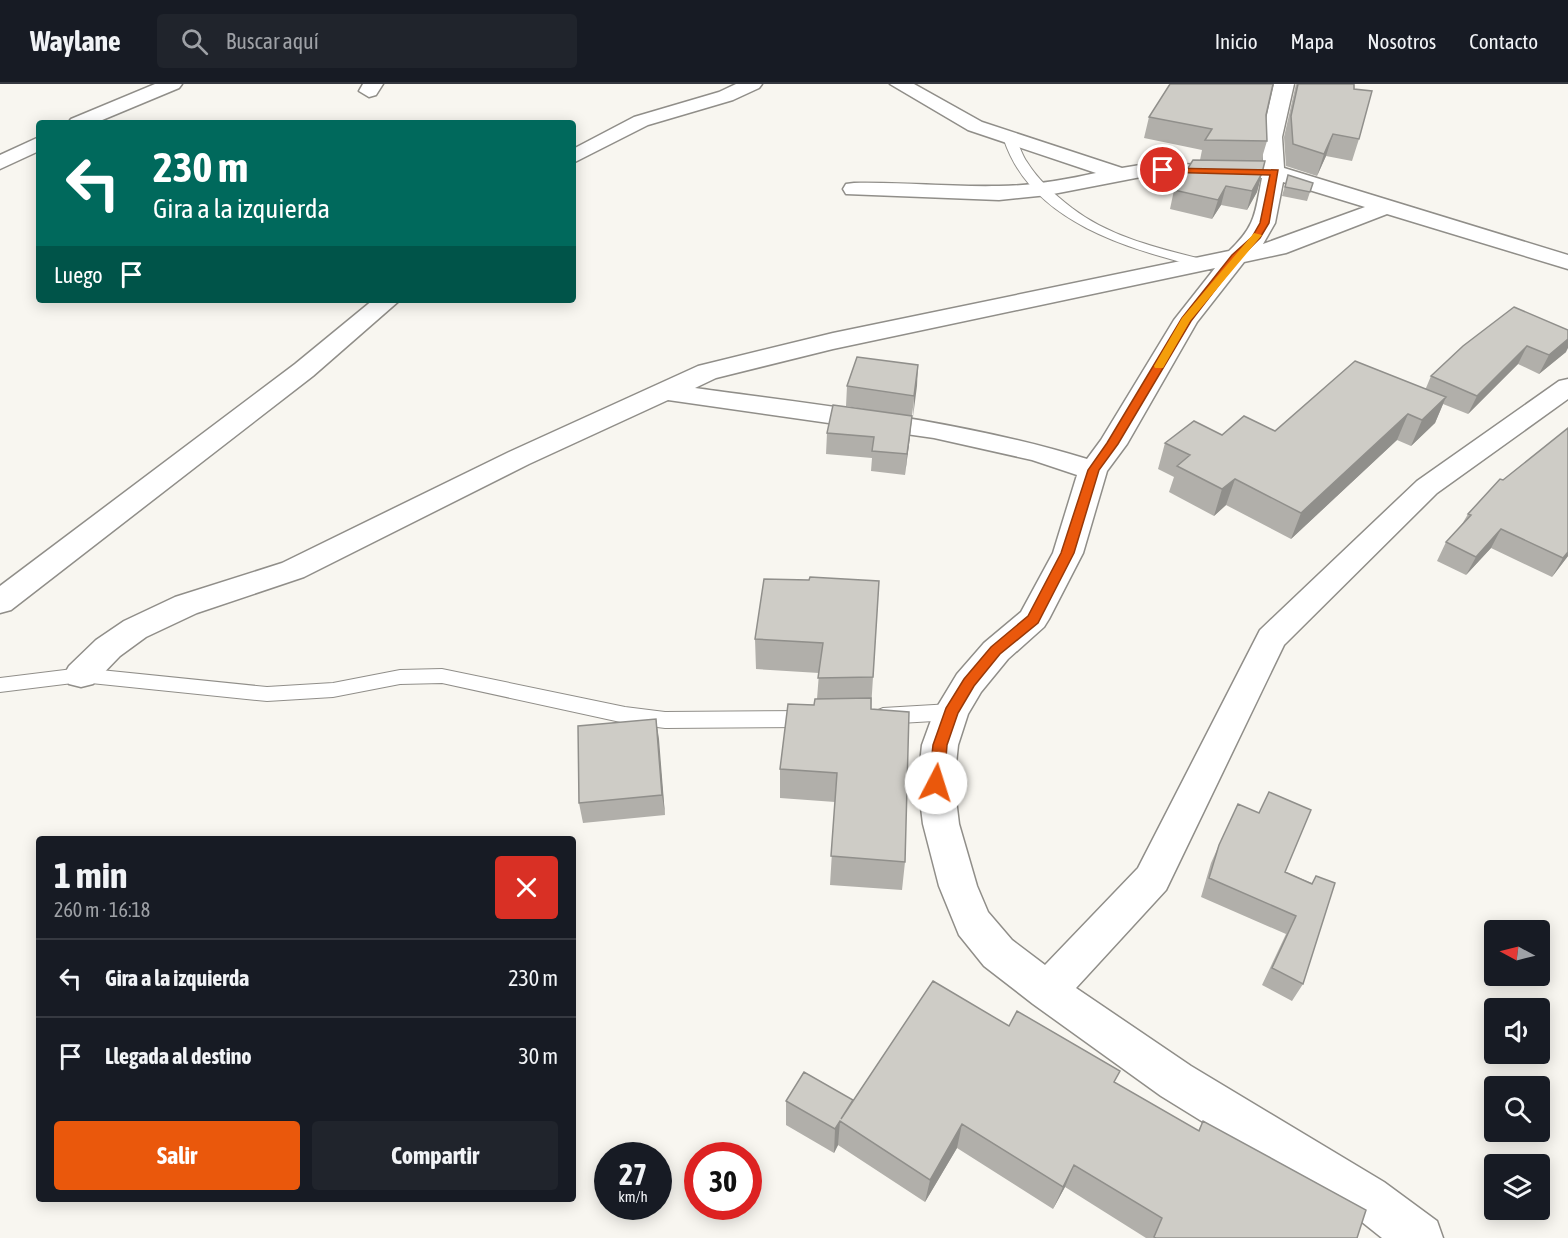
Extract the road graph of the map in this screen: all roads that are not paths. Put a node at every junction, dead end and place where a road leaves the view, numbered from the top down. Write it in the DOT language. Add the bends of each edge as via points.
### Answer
graph roads {
  1 [pos="172,84"];
  2 [pos="752,84"];
  3 [pos="900,84"];
  4 [pos="1284,84"];
  5 [pos="85,120"];
  6 [pos="1010,140"];
  7 [pos="36,144"];
  8 [pos="576,155"];
  9 [pos="5,160"];
  10 [pos="36,168"];
  11 [pos="1275,172"];
  12 [pos="1123,176"];
  13 [pos="854,189"];
  14 [pos="1042,189"];
  15 [pos="1384,207"];
  16 [pos="1236,257"];
  17 [pos="1568,262"];
  18 [pos="1204,264"];
  19 [pos="384,303"];
  20 [pos="1568,387"];
  21 [pos="663,391"];
  22 [pos="1094,470"];
  23 [pos="0,602"];
  24 [pos="81,675"];
  25 [pos="0,685"];
  26 [pos="951,712"];
  27 [pos="864,717"];
  28 [pos="829,718"];
  29 [pos="1047,991"];
  30 [pos="1420,1238"];
  1 -- 5 [label="street"];
  2 -- 8 [label="street" via="726,96 642,121"];
  3 -- 6 [label="street" via="975,126"];
  4 -- 11 [label="street" via="1272,136"];
  6 -- 12 [label="street"];
  6 -- 14 [label="lane" via="1015,157"];
  7 -- 9 [label="street"];
  9 -- 10 [label="street"];
  11 -- 12 [label="street" via="1146,171"];
  11 -- 15 [label="street"];
  11 -- 16 [label="street" via="1264,223 1256,238"];
  12 -- 14 [label="street"];
  13 -- 14 [label="street" via="999,193"];
  14 -- 18 [label="lane" via="1075,219 1098,230 1161,254"];
  15 -- 16 [label="street" via="1278,248"];
  15 -- 17 [label="street"];
  16 -- 18 [label="street"];
  16 -- 22 [label="street" via="1186,320"];
  18 -- 21 [label="street" via="754,358"];
  19 -- 23 [label="street" via="304,370"];
  20 -- 29 [label="street" via="1427,487 1271,638 1152,879"];
  21 -- 22 [label="street" via="974,437 1035,450"];
  21 -- 24 [label="street" via="293,570 186,605 135,629 108,648"];
  22 -- 26 [label="street" via="1068,553 1033,620 996,651"];
  24 -- 25 [label="lane"];
  24 -- 28 [label="lane" via="267,694 333,690 400,677 442,676 665,720"];
  26 -- 27 [label="lane"];
  26 -- 29 [label="street" via="940,745 936,783 941,824 958,886 973,923 998,953"];
  29 -- 30 [label="street" via="1176,1081 1368,1198"];
}
